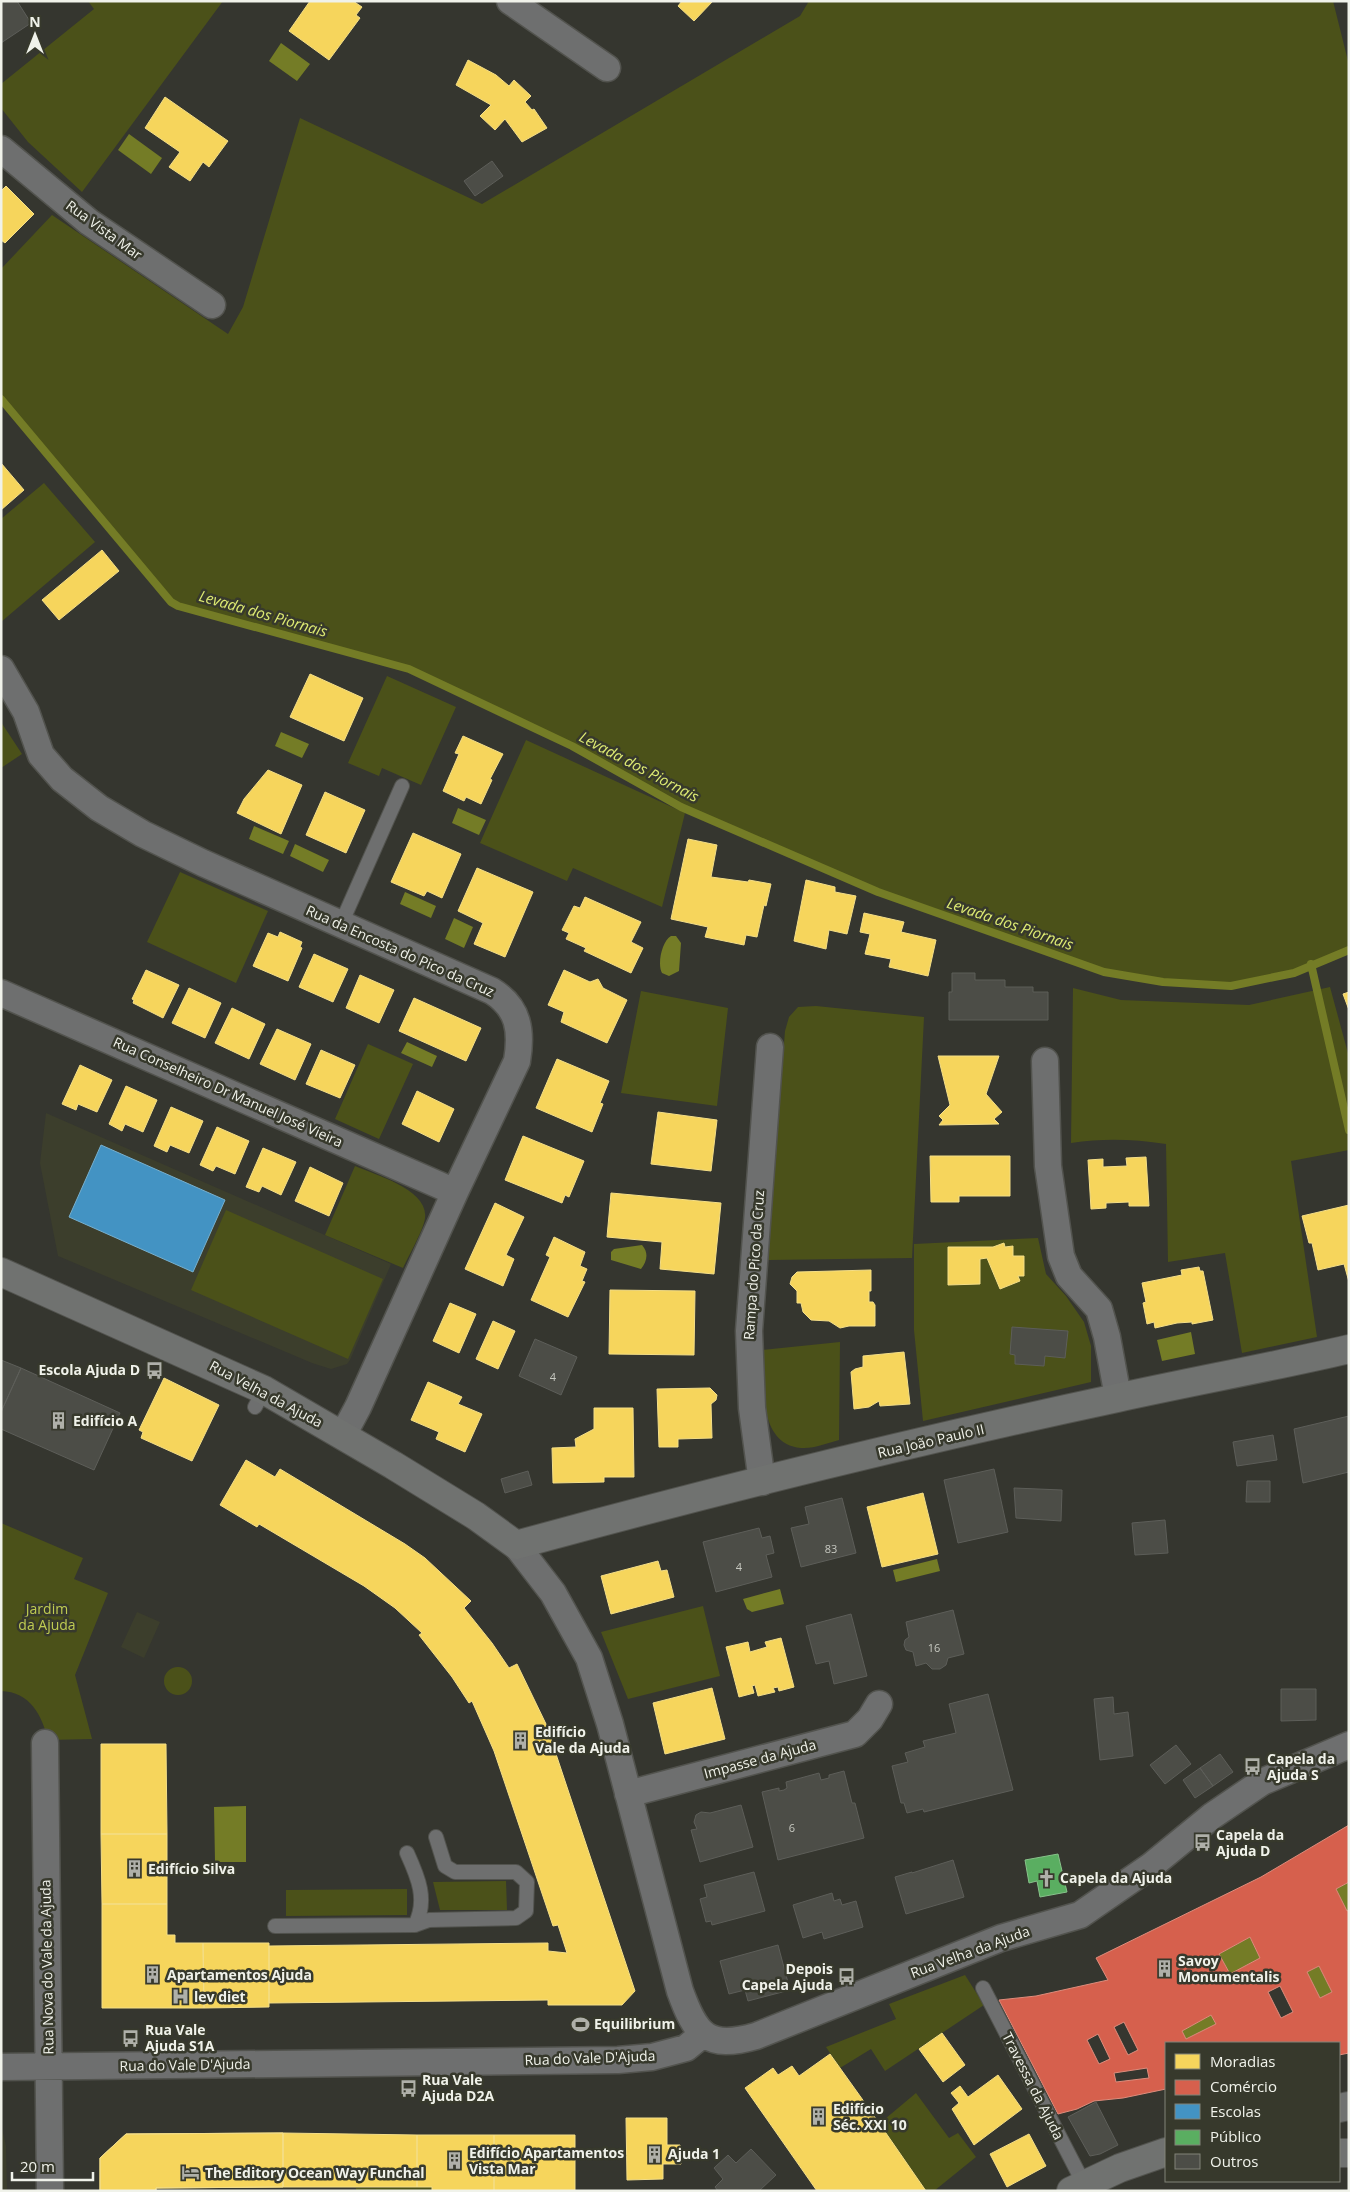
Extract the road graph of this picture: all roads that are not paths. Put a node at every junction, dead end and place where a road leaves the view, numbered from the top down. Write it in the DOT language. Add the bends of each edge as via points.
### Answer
graph roads {
  1 [pos="510,1"];
  2 [pos="607,68"];
  3 [pos="1,149"];
  4 [pos="212,305"];
  5 [pos="1,669"];
  6 [pos="402,786"];
  7 [pos="341,924"];
  8 [pos="1,993"];
  9 [pos="770,1048"];
  10 [pos="1045,1061"];
  11 [pos="455,1192"];
  12 [pos="1,1272"];
  13 [pos="1349,1349"];
  14 [pos="1118,1397"];
  15 [pos="343,1434"];
  16 [pos="762,1482"];
  17 [pos="516,1546"];
  18 [pos="879,1704"];
  19 [pos="45,1743"];
  20 [pos="1349,1745"];
  21 [pos="628,1794"];
  22 [pos="436,1837"];
  23 [pos="407,1853"];
  24 [pos="414,1925"];
  25 [pos="275,1926"];
  26 [pos="983,1988"];
  27 [pos="703,2034"];
  28 [pos="48,2066"];
  29 [pos="1,2067"];
  30 [pos="1165,2152"];
  31 [pos="1078,2188"];
  32 [pos="50,2191"];
  1 -- 2 [label="street"];
  3 -- 4 [label="street, Rua Vista Mar" via="89,222"];
  5 -- 7 [label="street, Rua da Encosta do Pico da Cruz" via="26,712 41,755 62,780 79,793 143,834"];
  6 -- 7 [label="lane"];
  7 -- 11 [label="street, Rua da Encosta do Pico da Cruz" via="492,991 504,999 517,1021 517,1061"];
  8 -- 11 [label="street, Rua Conselheiro Dr Manuel José Vieira"];
  9 -- 16 [label="street, Rampa do Pico da Cruz" via="749,1331 752,1408"];
  10 -- 14 [label="street" via="1048,1166 1062,1256 1069,1276 1099,1309"];
  11 -- 15 [label="street, Rua da Encosta do Pico da Cruz"];
  12 -- 15 [label="street, Rua Velha da Ajuda" via="260,1398"];
  13 -- 14 [label="street, Rua João Paulo II"];
  14 -- 16 [label="street, Rua João Paulo II"];
  15 -- 17 [label="street, Rua Velha da Ajuda" via="476,1516"];
  16 -- 17 [label="street, Rua João Paulo II"];
  17 -- 21 [label="street" via="553,1593 589,1658"];
  18 -- 21 [label="street, Impasse da Ajuda" via="855,1734"];
  19 -- 28 [label="street, Rua Nova do Vale da Ajuda"];
  20 -- 27 [label="street, Rua Velha da Ajuda" via="1262,1782 1080,1916 1001,1938 756,2036 737,2041 711,2039"];
  21 -- 27 [label="street" via="680,1991 688,2015"];
  22 -- 24 [label="lane" via="445,1866 455,1872 516,1872 527,1882 526,1911 516,1918 429,1920"];
  23 -- 24 [label="lane" via="419,1879 422,1897 420,1914"];
  24 -- 25 [label="lane"];
  26 -- 31 [label="lane, Travessa da Ajuda"];
  27 -- 28 [label="street, Rua do Vale D'Ajuda" via="686,2048 652,2057 618,2060"];
  28 -- 29 [label="street, Rua do Vale D'Ajuda"];
  28 -- 32 [label="street, Rua Nova do Vale da Ajuda"];
  30 -- 31 [label="street" via="1120,2168"];
}
